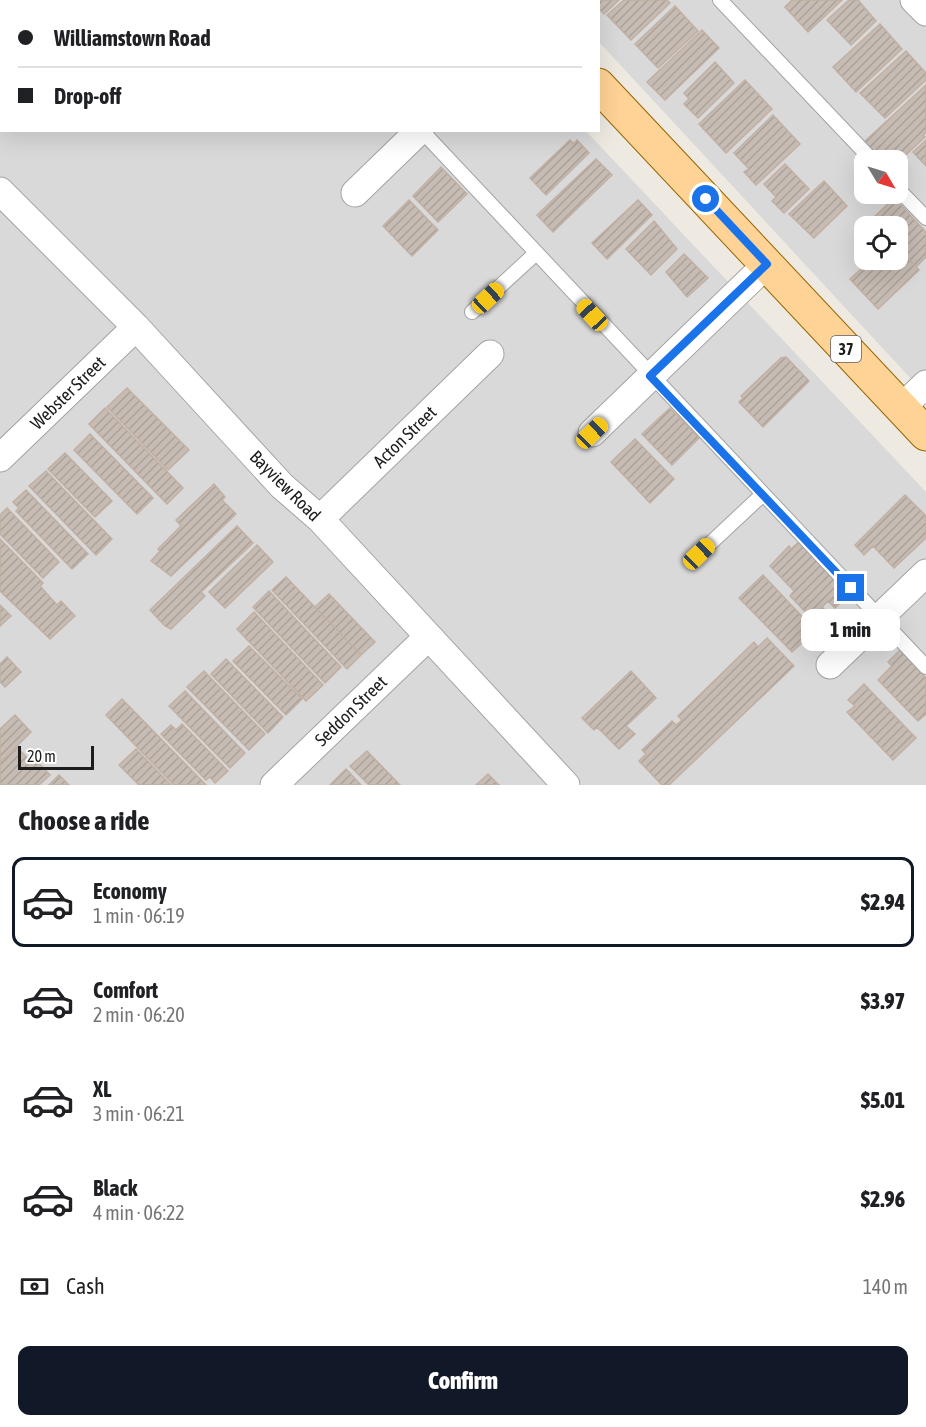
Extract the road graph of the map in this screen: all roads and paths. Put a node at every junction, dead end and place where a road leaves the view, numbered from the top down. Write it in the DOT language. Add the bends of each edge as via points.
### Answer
graph roads {
  1 [pos="720,0"];
  2 [pos="914,0"];
  3 [pos="926,12"];
  4 [pos="600,87"];
  5 [pos="419,132"];
  6 [pos="423,132"];
  7 [pos="862,150"];
  8 [pos="0,191"];
  9 [pos="355,193"];
  10 [pos="908,199"];
  11 [pos="926,218"];
  12 [pos="535,254"];
  13 [pos="767,264"];
  14 [pos="472,312"];
  15 [pos="136,327"];
  16 [pos="490,354"];
  17 [pos="650,376"];
  18 [pos="926,384"];
  19 [pos="901,408"];
  20 [pos="592,433"];
  21 [pos="926,434"];
  22 [pos="0,458"];
  23 [pos="762,495"];
  24 [pos="320,519"];
  25 [pos="699,554"];
  26 [pos="926,573"];
  27 [pos="879,618"];
  28 [pos="428,637"];
  29 [pos="830,665"];
  30 [pos="926,668"];
  31 [pos="274,785"];
  32 [pos="566,785"];
  1 -- 7 [label="lane"];
  2 -- 3 [label="street"];
  4 -- 13 [label="main road, 37"];
  5 -- 9 [label="street"];
  6 -- 12 [label="lane"];
  8 -- 15 [label="street, Bayview Road"];
  10 -- 11 [label="lane"];
  12 -- 14 [label="lane"];
  12 -- 17 [label="lane"];
  13 -- 17 [label="street"];
  13 -- 19 [label="main road, 37"];
  15 -- 22 [label="street, Webster Street"];
  15 -- 24 [label="street, Bayview Road" via="282,486"];
  16 -- 24 [label="street, Acton Street"];
  17 -- 20 [label="street"];
  17 -- 23 [label="lane"];
  18 -- 19 [label="street"];
  19 -- 21 [label="main road, 37"];
  23 -- 25 [label="lane"];
  23 -- 27 [label="lane"];
  24 -- 28 [label="street, Bayview Road"];
  26 -- 27 [label="street"];
  27 -- 29 [label="street"];
  27 -- 30 [label="lane"];
  28 -- 31 [label="street, Seddon Street"];
  28 -- 32 [label="street, Bayview Road"];
}
